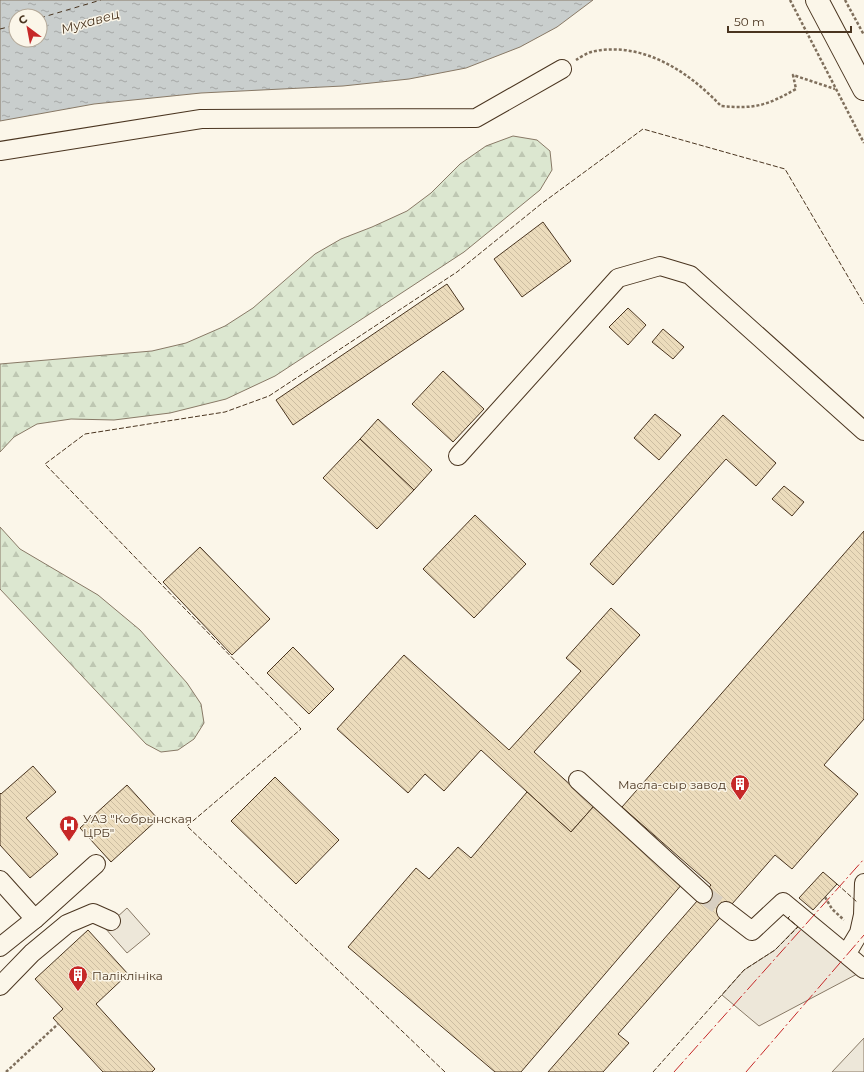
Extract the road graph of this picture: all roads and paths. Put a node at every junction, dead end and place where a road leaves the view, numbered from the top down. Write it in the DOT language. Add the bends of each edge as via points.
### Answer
graph roads {
  1 [pos="790,0"];
  2 [pos="817,0"];
  3 [pos="846,0"];
  4 [pos="864,35"];
  5 [pos="562,69"];
  6 [pos="835,89"];
  7 [pos="864,89"];
  8 [pos="864,143"];
  9 [pos="0,151"];
  10 [pos="864,431"];
  11 [pos="458,456"];
  12 [pos="578,780"];
  13 [pos="96,864"];
  14 [pos="0,880"];
  15 [pos="864,883"];
  16 [pos="703,894"];
  17 [pos="726,911"];
  18 [pos="34,919"];
  19 [pos="111,921"];
  20 [pos="0,946"];
  21 [pos="847,953"];
  22 [pos="864,969"];
  23 [pos="0,986"];
  24 [pos="58,1024"];
  25 [pos="6,1072"];
  1 -- 6 [label="path"];
  2 -- 7 [label="main road"];
  3 -- 4 [label="path"];
  5 -- 6 [label="path" via="594,51 626,50 666,62 707,92 721,106 747,108 763,106 796,89 793,75"];
  5 -- 9 [label="street" via="476,118 201,119"];
  6 -- 8 [label="path"];
  10 -- 11 [label="street" via="690,275 660,266 618,278"];
  12 -- 16 [label="street"];
  13 -- 18 [label="street"];
  14 -- 18 [label="street"];
  15 -- 21 [label="street" via="863,915 858,933"];
  17 -- 21 [label="street" via="752,931 783,902"];
  18 -- 20 [label="street"];
  19 -- 23 [label="street" via="93,912 67,924 32,953"];
  21 -- 22 [label="street"];
  24 -- 25 [label="path"];
}
